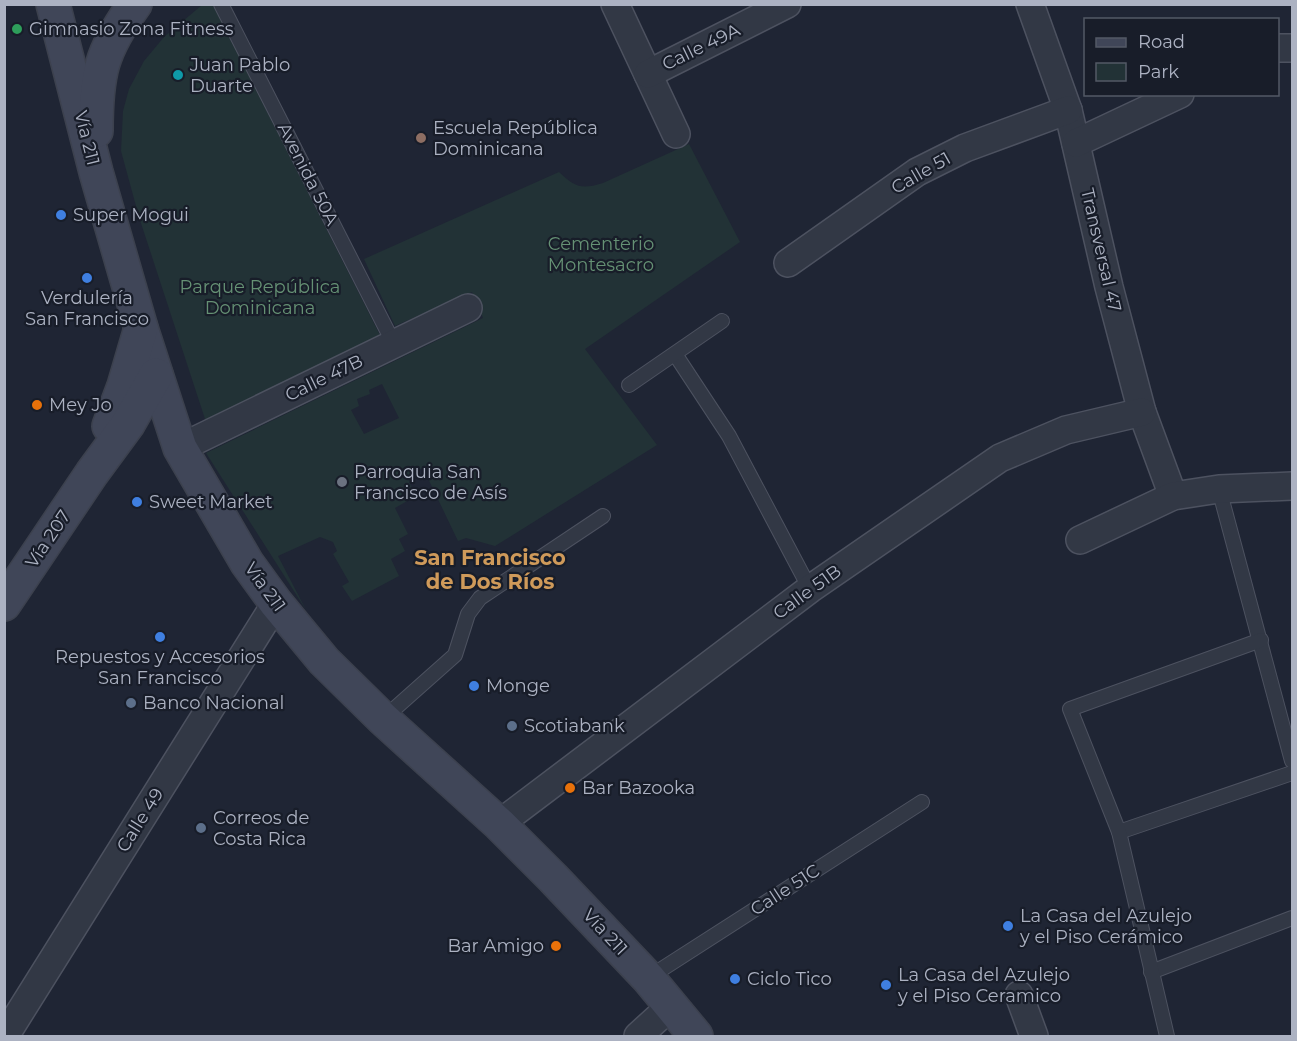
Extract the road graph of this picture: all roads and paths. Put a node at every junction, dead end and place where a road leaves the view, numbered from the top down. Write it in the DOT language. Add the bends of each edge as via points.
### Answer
graph roads {
  1 [pos="53,4"];
  2 [pos="135,4"];
  3 [pos="221,4"];
  4 [pos="615,4"];
  5 [pos="787,4"];
  6 [pos="1030,4"];
  7 [pos="648,74"];
  8 [pos="1176,96"];
  9 [pos="1068,110"];
  10 [pos="676,134"];
  11 [pos="1076,143"];
  12 [pos="96,172"];
  13 [pos="788,262"];
  14 [pos="468,308"];
  15 [pos="722,321"];
  16 [pos="141,328"];
  17 [pos="394,344"];
  18 [pos="675,354"];
  19 [pos="156,375"];
  20 [pos="629,385"];
  21 [pos="1143,412"];
  22 [pos="180,448"];
  23 [pos="92,473"];
  24 [pos="1293,486"];
  25 [pos="1219,489"];
  26 [pos="1173,496"];
  27 [pos="603,516"];
  28 [pos="1080,540"];
  29 [pos="810,589"];
  30 [pos="276,603"];
  31 [pos="4,604"];
  32 [pos="1261,640"];
  33 [pos="383,719"];
  34 [pos="1293,761"];
  35 [pos="1293,774"];
  36 [pos="922,802"];
  37 [pos="500,824"];
  38 [pos="1119,832"];
  39 [pos="1293,918"];
  40 [pos="1151,972"];
  41 [pos="648,978"];
  42 [pos="1019,995"];
  43 [pos="671,1006"];
  44 [pos="12,1007"];
  45 [pos="5,1036"];
  46 [pos="638,1036"];
  47 [pos="696,1036"];
  48 [pos="1034,1036"];
  49 [pos="1167,1036"];
  1 -- 12 [label="main road, Vía 211"];
  2 -- 12 [label="main road" via="106,50 100,71 96,94"];
  3 -- 17 [label="lane, Avenida 50A"];
  4 -- 7 [label="street"];
  5 -- 7 [label="street, Calle 49A"];
  6 -- 9 [label="street, Transversal 47"];
  7 -- 10 [label="street"];
  8 -- 11 [label="street"];
  9 -- 11 [label="street, Transversal 47"];
  9 -- 13 [label="street, Calle 51" via="965,148 916,172"];
  11 -- 21 [label="street, Transversal 47"];
  12 -- 16 [label="main road, Vía 211"];
  14 -- 17 [label="street, Calle 47B"];
  15 -- 18 [label="lane"];
  16 -- 19 [label="main road, Vía 211"];
  16 -- 23 [label="main road, Vía 207"];
  17 -- 22 [label="street, Calle 47B"];
  18 -- 20 [label="lane"];
  18 -- 29 [label="lane" via="729,436"];
  19 -- 22 [label="main road, Vía 211"];
  19 -- 23 [label="main road, Vía 207" via="128,424"];
  21 -- 26 [label="street, Transversal 47"];
  21 -- 29 [label="street, Calle 51B" via="1066,430 1000,458"];
  22 -- 30 [label="main road, Vía 211" via="247,563"];
  23 -- 31 [label="main road, Vía 207"];
  24 -- 25 [label="street"];
  25 -- 26 [label="street"];
  25 -- 32 [label="lane"];
  26 -- 28 [label="street"];
  27 -- 33 [label="lane" via="480,598 468,614 454,655"];
  29 -- 37 [label="street, Calle 51B"];
  30 -- 33 [label="main road, Vía 211" via="324,661"];
  30 -- 44 [label="street, Calle 49"];
  32 -- 34 [label="lane"];
  32 -- 38 [label="lane" via="1070,710"];
  33 -- 37 [label="main road, Vía 211"];
  35 -- 38 [label="lane"];
  36 -- 41 [label="lane, Calle 51C"];
  37 -- 41 [label="main road, Vía 211"];
  38 -- 40 [label="lane"];
  39 -- 40 [label="lane"];
  40 -- 49 [label="lane"];
  41 -- 43 [label="main road, Vía 211"];
  42 -- 48 [label="street"];
  43 -- 46 [label="street"];
  43 -- 47 [label="main road, Vía 211"];
  44 -- 45 [label="street, Calle 49"];
}
